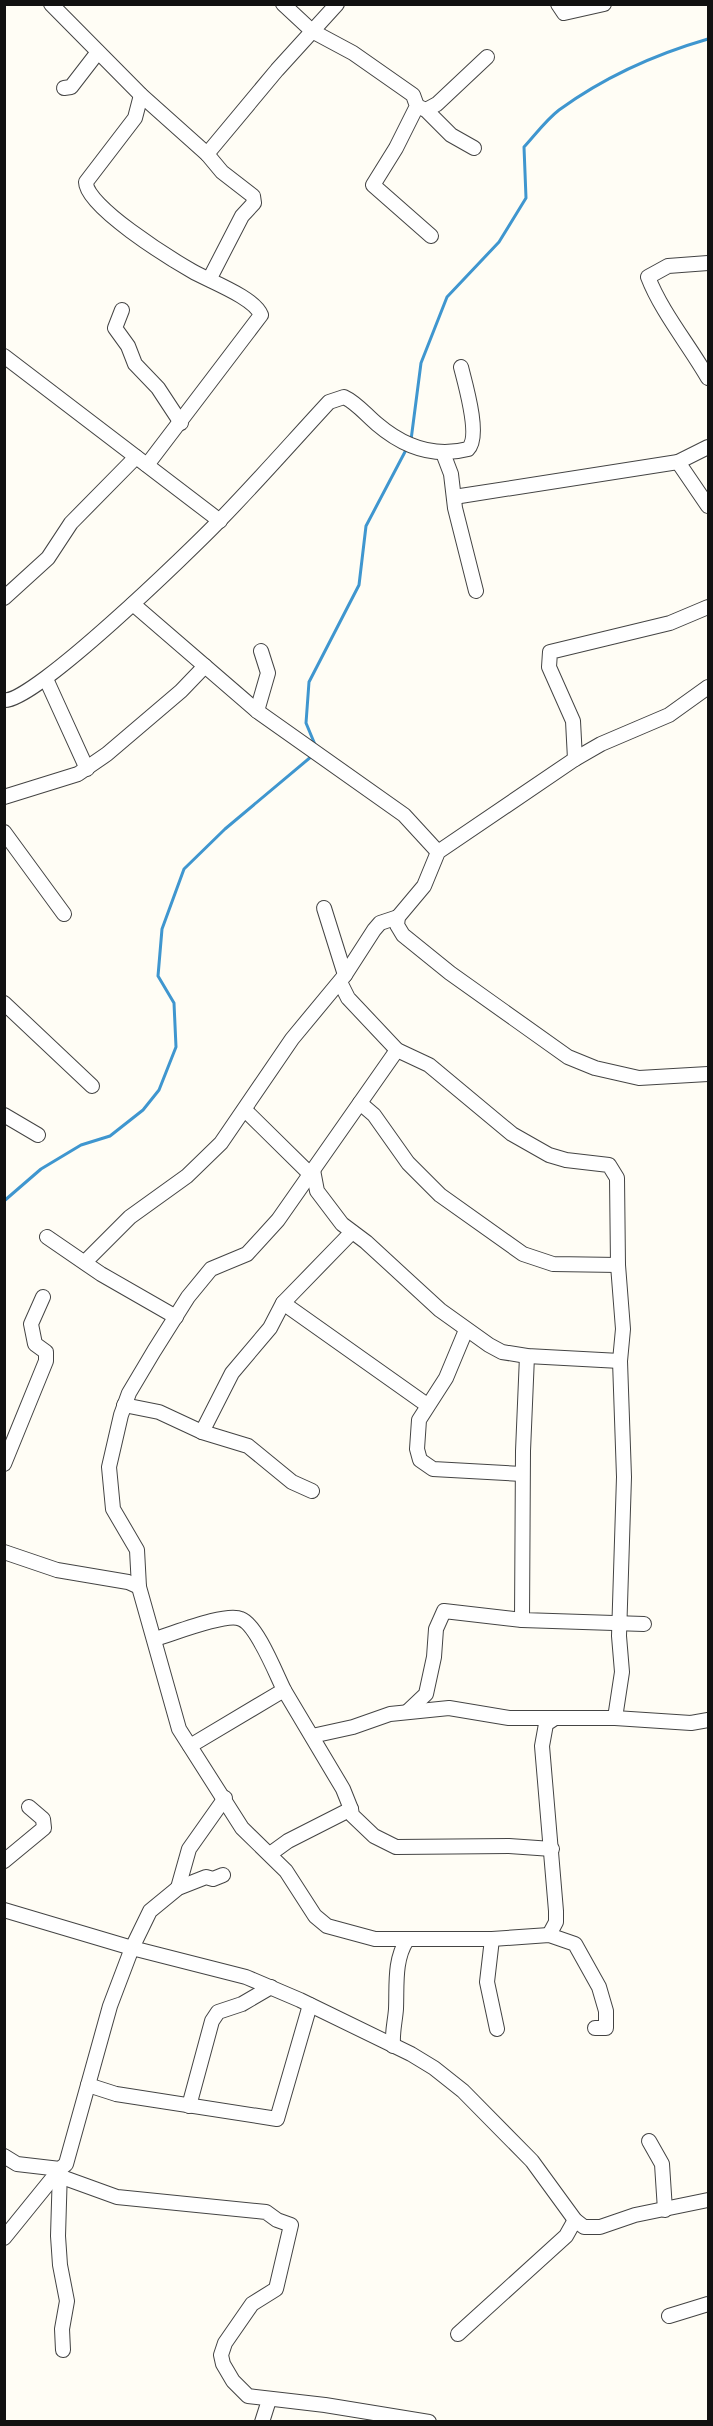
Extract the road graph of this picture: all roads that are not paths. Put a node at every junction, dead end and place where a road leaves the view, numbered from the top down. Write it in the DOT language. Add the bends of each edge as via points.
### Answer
graph roads {
  1 [pos="51,4"];
  2 [pos="283,4"];
  3 [pos="337,4"];
  4 [pos="558,4"];
  5 [pos="604,4"];
  6 [pos="312,31"];
  7 [pos="98,52"];
  8 [pos="487,57"];
  9 [pos="64,88"];
  10 [pos="141,95"];
  11 [pos="421,108"];
  12 [pos="474,148"];
  13 [pos="207,154"];
  14 [pos="431,236"];
  15 [pos="708,263"];
  16 [pos="210,278"];
  17 [pos="122,310"];
  18 [pos="4,356"];
  19 [pos="461,367"];
  20 [pos="708,378"];
  21 [pos="181,423"];
  22 [pos="708,447"];
  23 [pos="449,453"];
  24 [pos="141,461"];
  25 [pos="678,462"];
  26 [pos="454,497"];
  27 [pos="708,506"];
  28 [pos="220,521"];
  29 [pos="476,591"];
  30 [pos="4,598"];
  31 [pos="133,604"];
  32 [pos="708,607"];
  33 [pos="261,651"];
  34 [pos="205,666"];
  35 [pos="46,679"];
  36 [pos="708,687"];
  37 [pos="4,700"];
  38 [pos="257,711"];
  39 [pos="575,759"];
  40 [pos="87,769"];
  41 [pos="4,797"];
  42 [pos="4,832"];
  43 [pos="438,852"];
  44 [pos="324,908"];
  45 [pos="64,914"];
  46 [pos="398,917"];
  47 [pos="343,978"];
  48 [pos="4,1003"];
  49 [pos="397,1050"];
  50 [pos="708,1074"];
  51 [pos="92,1086"];
  52 [pos="360,1103"];
  53 [pos="245,1110"];
  54 [pos="4,1115"];
  55 [pos="38,1135"];
  56 [pos="312,1172"];
  57 [pos="301,1187"];
  58 [pos="317,1191"];
  59 [pos="352,1232"];
  60 [pos="47,1237"];
  61 [pos="85,1262"];
  62 [pos="618,1265"];
  63 [pos="43,1297"];
  64 [pos="283,1303"];
  65 [pos="176,1317"];
  66 [pos="466,1330"];
  67 [pos="527,1356"];
  68 [pos="620,1361"];
  69 [pos="124,1405"];
  70 [pos="428,1405"];
  71 [pos="202,1432"];
  72 [pos="4,1464"];
  73 [pos="522,1473"];
  74 [pos="312,1491"];
  75 [pos="4,1552"];
  76 [pos="139,1587"];
  77 [pos="522,1620"];
  78 [pos="621,1621"];
  79 [pos="644,1624"];
  80 [pos="155,1639"];
  81 [pos="284,1690"];
  82 [pos="407,1712"];
  83 [pos="615,1718"];
  84 [pos="545,1720"];
  85 [pos="708,1720"];
  86 [pos="312,1736"];
  87 [pos="190,1746"];
  88 [pos="225,1798"];
  89 [pos="29,1807"];
  90 [pos="351,1809"];
  91 [pos="552,1849"];
  92 [pos="270,1854"];
  93 [pos="4,1861"];
  94 [pos="223,1875"];
  95 [pos="178,1888"];
  96 [pos="4,1910"];
  97 [pos="549,1935"];
  98 [pos="492,1939"];
  99 [pos="402,1940"];
  100 [pos="132,1948"];
  101 [pos="271,1988"];
  102 [pos="310,2005"];
  103 [pos="392,2027"];
  104 [pos="595,2028"];
  105 [pos="497,2029"];
  106 [pos="378,2039"];
  107 [pos="393,2046"];
  108 [pos="88,2085"];
  109 [pos="189,2106"];
  110 [pos="650,2141"];
  111 [pos="4,2156"];
  112 [pos="59,2172"];
  113 [pos="708,2200"];
  114 [pos="665,2210"];
  115 [pos="575,2220"];
  116 [pos="4,2238"];
  117 [pos="708,2304"];
  118 [pos="669,2316"];
  119 [pos="458,2334"];
  120 [pos="63,2350"];
  121 [pos="269,2400"];
  122 [pos="413,2420"];
  123 [pos="262,2421"];
  124 [pos="429,2421"];
  1 -- 7 [label="street"];
  2 -- 6 [label="street"];
  3 -- 6 [label="street"];
  4 -- 5 [label="street" via="564,13"];
  6 -- 11 [label="street" via="353,53 413,95"];
  6 -- 13 [label="street"];
  7 -- 9 [label="street" via="71,87"];
  7 -- 10 [label="street"];
  8 -- 11 [label="street" via="437,104"];
  10 -- 13 [label="street"];
  10 -- 16 [label="street" via="135,118 86,185 111,218 194,273"];
  11 -- 12 [label="street" via="451,135"];
  11 -- 14 [label="street" via="373,185"];
  13 -- 16 [label="street" via="222,172 253,196 254,203 242,216"];
  15 -- 20 [label="street" via="668,266 648,277 657,301"];
  16 -- 21 [label="street" via="261,315"];
  17 -- 21 [label="street" via="115,328 135,364 158,388"];
  18 -- 24 [label="street"];
  19 -- 23 [label="street" via="473,438 468,449"];
  21 -- 24 [label="street"];
  22 -- 25 [label="street"];
  23 -- 26 [label="street"];
  23 -- 28 [label="street" via="432,453 416,447 384,430 352,400 337,398 329,402"];
  24 -- 28 [label="street"];
  24 -- 30 [label="street" via="71,524 48,558"];
  25 -- 26 [label="street"];
  25 -- 27 [label="street"];
  26 -- 29 [label="street"];
  28 -- 31 [label="street"];
  31 -- 34 [label="street"];
  31 -- 35 [label="street"];
  32 -- 39 [label="street" via="669,623 550,652 549,667 573,721"];
  33 -- 38 [label="street" via="268,673"];
  34 -- 38 [label="street"];
  34 -- 40 [label="street" via="181,691"];
  35 -- 37 [label="street" via="14,699"];
  35 -- 40 [label="street"];
  36 -- 39 [label="street" via="669,715"];
  38 -- 43 [label="street" via="404,815"];
  39 -- 43 [label="street"];
  40 -- 41 [label="street"];
  42 -- 45 [label="street"];
  43 -- 46 [label="street" via="424,886"];
  44 -- 47 [label="street"];
  46 -- 47 [label="street" via="380,923"];
  46 -- 50 [label="street" via="403,935 568,1057 639,1078"];
  47 -- 49 [label="street" via="348,998"];
  47 -- 53 [label="street" via="292,1039"];
  48 -- 51 [label="street"];
  49 -- 52 [label="street"];
  49 -- 62 [label="street" via="429,1065 532,1146 566,1160 609,1165 617,1178"];
  52 -- 56 [label="street"];
  52 -- 62 [label="street" via="374,1115 408,1163 440,1195 523,1254 553,1264"];
  53 -- 56 [label="street"];
  53 -- 61 [label="street" via="221,1143 187,1176 130,1217"];
  54 -- 55 [label="street"];
  56 -- 57 [label="street"];
  56 -- 58 [label="street"];
  57 -- 58 [label="street"];
  57 -- 65 [label="street" via="255,1247 211,1269"];
  58 -- 59 [label="street"];
  59 -- 64 [label="street"];
  59 -- 66 [label="street"];
  60 -- 61 [label="street"];
  61 -- 65 [label="street"];
  62 -- 68 [label="street" via="624,1329"];
  63 -- 72 [label="street" via="32,1324 35,1344 46,1352 46,1361"];
  64 -- 70 [label="street"];
  64 -- 71 [label="street" via="270,1328 232,1373"];
  65 -- 69 [label="street"];
  66 -- 67 [label="street" via="502,1352"];
  66 -- 70 [label="street" via="446,1378"];
  67 -- 68 [label="street"];
  67 -- 73 [label="street"];
  68 -- 78 [label="street" via="624,1477"];
  69 -- 71 [label="street" via="159,1413"];
  69 -- 76 [label="street" via="109,1467 113,1509 137,1550"];
  70 -- 73 [label="street" via="417,1430 417,1449 425,1466"];
  71 -- 74 [label="street" via="248,1446 292,1482"];
  73 -- 77 [label="street"];
  75 -- 76 [label="street" via="57,1570"];
  76 -- 80 [label="street"];
  77 -- 78 [label="street"];
  77 -- 82 [label="street" via="444,1611 436,1629 426,1694"];
  78 -- 79 [label="street"];
  78 -- 83 [label="street" via="622,1672"];
  80 -- 81 [label="street" via="224,1618 240,1618 251,1626"];
  80 -- 87 [label="street" via="179,1729"];
  81 -- 86 [label="street"];
  81 -- 87 [label="street"];
  82 -- 84 [label="street" via="449,1708"];
  82 -- 86 [label="street"];
  83 -- 84 [label="street"];
  83 -- 85 [label="street" via="691,1723"];
  84 -- 91 [label="street" via="543,1781"];
  86 -- 90 [label="street"];
  87 -- 88 [label="street"];
  88 -- 92 [label="street" via="242,1828"];
  88 -- 95 [label="street" via="189,1849"];
  89 -- 93 [label="street" via="43,1819 44,1828"];
  90 -- 91 [label="street" via="352,1815 374,1836 396,1847"];
  90 -- 92 [label="street"];
  91 -- 97 [label="street" via="556,1922"];
  92 -- 99 [label="street" via="315,1916 327,1926 375,1939"];
  94 -- 95 [label="street"];
  95 -- 100 [label="street" via="150,1911"];
  96 -- 100 [label="street"];
  97 -- 98 [label="street"];
  97 -- 104 [label="street" via="575,1944 592,1971 606,2011 606,2028"];
  98 -- 99 [label="street"];
  98 -- 105 [label="street" via="487,1982"];
  99 -- 103 [label="street"];
  100 -- 101 [label="street" via="246,1977"];
  100 -- 108 [label="street" via="110,2006"];
  101 -- 102 [label="street"];
  101 -- 109 [label="street" via="218,2012 212,2021"];
  102 -- 106 [label="street"];
  102 -- 109 [label="street" via="278,2119"];
  103 -- 106 [label="street"];
  103 -- 107 [label="street"];
  106 -- 107 [label="street"];
  107 -- 115 [label="street" via="434,2068 463,2091 532,2161"];
  108 -- 109 [label="street" via="116,2094"];
  108 -- 112 [label="street" via="66,2164"];
  110 -- 114 [label="street" via="662,2164"];
  111 -- 112 [label="street" via="17,2164"];
  112 -- 116 [label="street"];
  112 -- 120 [label="street" via="59,2255 67,2301"];
  112 -- 121 [label="street" via="117,2197 266,2212 291,2225 276,2289 252,2304 221,2355 233,2380 248,2396"];
  113 -- 114 [label="street"];
  114 -- 115 [label="street" via="600,2227 584,2227"];
  115 -- 119 [label="street" via="566,2236"];
  117 -- 118 [label="street"];
  121 -- 122 [label="street" via="326,2404"];
  121 -- 123 [label="street"];
  122 -- 124 [label="street"];
}
